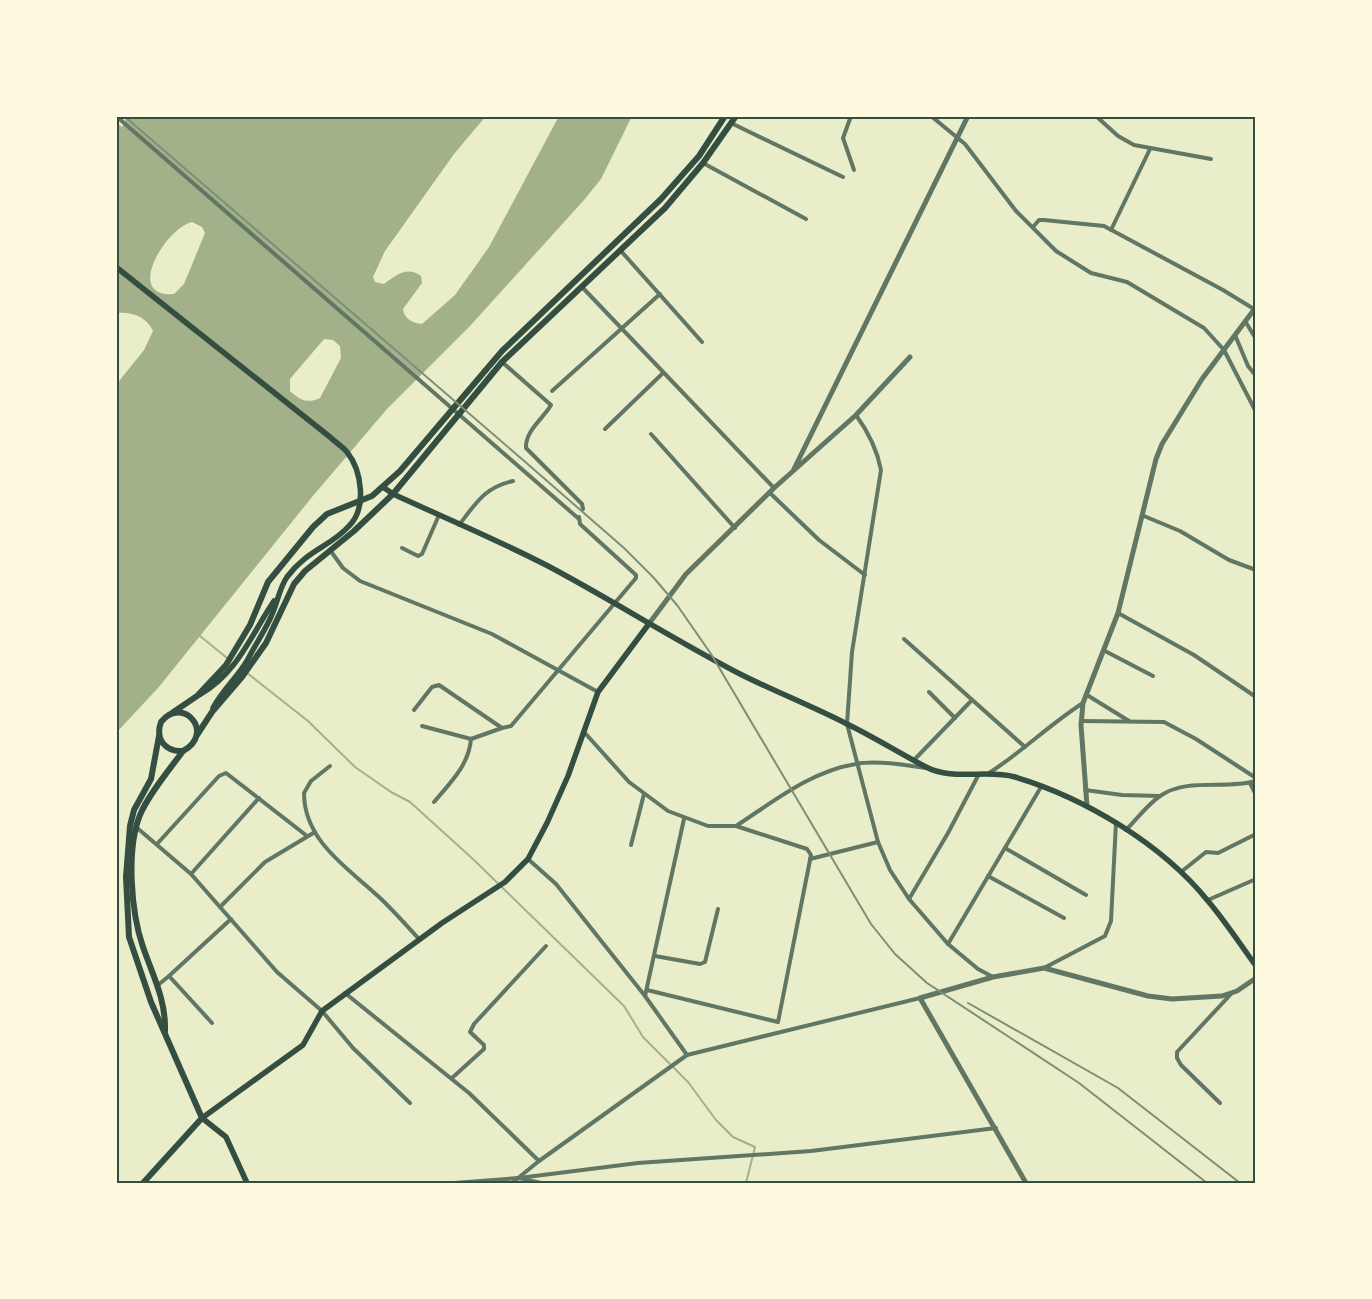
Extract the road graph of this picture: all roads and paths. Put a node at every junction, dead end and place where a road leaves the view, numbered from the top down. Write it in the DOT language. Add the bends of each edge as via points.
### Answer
graph roads {
  1 [pos="116,116"];
  2 [pos="724,116"];
  3 [pos="736,116"];
  4 [pos="851,116"];
  5 [pos="931,116"];
  6 [pos="968,116"];
  7 [pos="1096,116"];
  8 [pos="732,123"];
  9 [pos="959,139"];
  10 [pos="1150,149"];
  11 [pos="1211,158"];
  12 [pos="703,163"];
  13 [pos="854,170"];
  14 [pos="843,177"];
  15 [pos="806,219"];
  16 [pos="1033,227"];
  17 [pos="1111,230"];
  18 [pos="621,251"];
  19 [pos="116,267"];
  20 [pos="582,287"];
  21 [pos="660,294"];
  22 [pos="1255,308"];
  23 [pos="1245,321"];
  24 [pos="622,328"];
  25 [pos="1235,335"];
  26 [pos="1256,339"];
  27 [pos="702,342"];
  28 [pos="1224,350"];
  29 [pos="910,357"];
  30 [pos="502,362"];
  31 [pos="663,373"];
  32 [pos="1256,376"];
  33 [pos="552,391"];
  34 [pos="1256,412"];
  35 [pos="856,415"];
  36 [pos="605,429"];
  37 [pos="651,434"];
  38 [pos="794,469"];
  39 [pos="512,480"];
  40 [pos="383,486"];
  41 [pos="772,491"];
  42 [pos="393,494"];
  43 [pos="584,509"];
  44 [pos="439,515"];
  45 [pos="1144,516"];
  46 [pos="459,525"];
  47 [pos="734,528"];
  48 [pos="402,548"];
  49 [pos="330,550"];
  50 [pos="1256,570"];
  51 [pos="865,575"];
  52 [pos="278,595"];
  53 [pos="616,603"];
  54 [pos="1118,614"];
  55 [pos="648,625"];
  56 [pos="904,639"];
  57 [pos="1105,651"];
  58 [pos="237,655"];
  59 [pos="249,663"];
  60 [pos="559,671"];
  61 [pos="1153,676"];
  62 [pos="598,692"];
  63 [pos="929,692"];
  64 [pos="1087,695"];
  65 [pos="1256,697"];
  66 [pos="972,700"];
  67 [pos="1084,703"];
  68 [pos="414,710"];
  69 [pos="172,713"];
  70 [pos="955,718"];
  71 [pos="1082,720"];
  72 [pos="1129,721"];
  73 [pos="847,724"];
  74 [pos="422,726"];
  75 [pos="502,728"];
  76 [pos="585,733"];
  77 [pos="197,735"];
  78 [pos="159,736"];
  79 [pos="470,739"];
  80 [pos="1025,747"];
  81 [pos="183,751"];
  82 [pos="914,760"];
  83 [pos="857,763"];
  84 [pos="330,766"];
  85 [pos="930,769"];
  86 [pos="979,774"];
  87 [pos="988,774"];
  88 [pos="1256,779"];
  89 [pos="1250,783"];
  90 [pos="1041,787"];
  91 [pos="1084,790"];
  92 [pos="644,794"];
  93 [pos="1256,795"];
  94 [pos="1160,796"];
  95 [pos="259,798"];
  96 [pos="434,802"];
  97 [pos="1087,806"];
  98 [pos="684,819"];
  99 [pos="1116,822"];
  100 [pos="736,826"];
  101 [pos="136,827"];
  102 [pos="1126,830"];
  103 [pos="315,832"];
  104 [pos="1256,834"];
  105 [pos="307,836"];
  106 [pos="878,842"];
  107 [pos="157,844"];
  108 [pos="630,845"];
  109 [pos="1005,848"];
  110 [pos="528,859"];
  111 [pos="810,859"];
  112 [pos="1181,872"];
  113 [pos="191,874"];
  114 [pos="988,876"];
  115 [pos="1256,879"];
  116 [pos="1086,895"];
  117 [pos="909,899"];
  118 [pos="1208,900"];
  119 [pos="220,907"];
  120 [pos="718,909"];
  121 [pos="1064,918"];
  122 [pos="230,919"];
  123 [pos="419,939"];
  124 [pos="948,944"];
  125 [pos="546,946"];
  126 [pos="655,956"];
  127 [pos="1256,966"];
  128 [pos="1044,968"];
  129 [pos="169,976"];
  130 [pos="993,977"];
  131 [pos="1256,978"];
  132 [pos="158,985"];
  133 [pos="647,990"];
  134 [pos="345,993"];
  135 [pos="1231,994"];
  136 [pos="645,996"];
  137 [pos="920,998"];
  138 [pos="322,1011"];
  139 [pos="778,1022"];
  140 [pos="212,1023"];
  141 [pos="784,1033"];
  142 [pos="165,1035"];
  143 [pos="687,1056"];
  144 [pos="452,1078"];
  145 [pos="410,1103"];
  146 [pos="1220,1103"];
  147 [pos="202,1118"];
  148 [pos="996,1128"];
  149 [pos="539,1161"];
  150 [pos="519,1178"];
  151 [pos="143,1183"];
  152 [pos="247,1183"];
  153 [pos="454,1183"];
  154 [pos="512,1183"];
  155 [pos="541,1183"];
  156 [pos="1026,1183"];
  1 -- 53 [label="street" via="579,518 580,524 636,575"];
  2 -- 40 [label="main road" via="698,156 660,199 502,351 414,456"];
  3 -- 8 [label="main road"];
  4 -- 13 [label="street" via="843,138"];
  5 -- 9 [label="street"];
  6 -- 9 [label="street"];
  7 -- 10 [label="street" via="1126,141"];
  8 -- 12 [label="main road"];
  8 -- 14 [label="street"];
  9 -- 16 [label="street"];
  9 -- 38 [label="street"];
  10 -- 11 [label="street"];
  10 -- 17 [label="street"];
  12 -- 15 [label="street"];
  12 -- 18 [label="main road" via="665,208"];
  16 -- 17 [label="street" via="1039,220 1044,220 1099,225"];
  16 -- 28 [label="street" via="1056,251 1080,268 1127,282 1159,300 1204,328"];
  17 -- 22 [label="street"];
  18 -- 20 [label="main road"];
  18 -- 21 [label="street"];
  19 -- 52 [label="main road" via="347,452 357,470 358,510 349,526 295,566"];
  20 -- 24 [label="street"];
  20 -- 30 [label="main road"];
  21 -- 24 [label="street"];
  21 -- 27 [label="street"];
  22 -- 23 [label="street"];
  23 -- 25 [label="street"];
  23 -- 26 [label="street"];
  24 -- 31 [label="street"];
  24 -- 33 [label="street"];
  25 -- 28 [label="street"];
  25 -- 32 [label="street" via="1248,366"];
  28 -- 34 [label="street"];
  28 -- 45 [label="street" via="1162,444"];
  29 -- 35 [label="street"];
  30 -- 42 [label="main road"];
  30 -- 43 [label="street" via="551,405 535,425 526,448"];
  31 -- 36 [label="street"];
  31 -- 41 [label="street"];
  35 -- 38 [label="street"];
  35 -- 51 [label="street" via="877,450 881,470"];
  37 -- 47 [label="street"];
  38 -- 41 [label="street"];
  39 -- 46 [label="street" via="491,488"];
  40 -- 42 [label="main road"];
  40 -- 58 [label="main road" via="365,500 327,514 313,527 268,582"];
  41 -- 47 [label="street"];
  41 -- 51 [label="street" via="818,540"];
  42 -- 44 [label="main road"];
  42 -- 49 [label="main road"];
  44 -- 46 [label="main road"];
  44 -- 48 [label="street" via="422,554 418,556"];
  45 -- 50 [label="street" via="1180,531 1229,560"];
  45 -- 54 [label="street"];
  46 -- 53 [label="main road" via="504,544"];
  47 -- 55 [label="street" via="686,574"];
  49 -- 59 [label="main road" via="294,584 266,643"];
  49 -- 60 [label="street" via="343,568 360,581 492,634"];
  51 -- 73 [label="street" via="852,652"];
  52 -- 58 [label="main road"];
  52 -- 59 [label="main road"];
  53 -- 55 [label="main road"];
  53 -- 60 [label="street"];
  54 -- 57 [label="street"];
  54 -- 65 [label="street" via="1194,654"];
  55 -- 62 [label="main road"];
  55 -- 73 [label="main road" via="743,676"];
  56 -- 66 [label="street"];
  57 -- 61 [label="street"];
  57 -- 64 [label="street"];
  58 -- 69 [label="main road" via="197,696"];
  59 -- 77 [label="main road"];
  60 -- 62 [label="street"];
  60 -- 75 [label="street" via="511,726"];
  62 -- 76 [label="main road"];
  63 -- 70 [label="street"];
  64 -- 67 [label="street"];
  64 -- 72 [label="street"];
  66 -- 70 [label="street"];
  66 -- 80 [label="street"];
  67 -- 71 [label="street"];
  67 -- 80 [label="street" via="1059,718"];
  68 -- 75 [label="street" via="432,687 439,685"];
  69 -- 77 [label="main road" via="191,717"];
  69 -- 78 [label="main road" via="160,722"];
  70 -- 82 [label="street"];
  71 -- 72 [label="street"];
  71 -- 91 [label="street"];
  72 -- 88 [label="street" via="1156,721 1174,726"];
  73 -- 82 [label="main road"];
  73 -- 83 [label="street"];
  74 -- 79 [label="street"];
  75 -- 79 [label="street"];
  76 -- 92 [label="street"];
  76 -- 110 [label="main road" via="547,824"];
  77 -- 81 [label="main road" via="191,746"];
  78 -- 81 [label="main road" via="169,749"];
  78 -- 142 [label="main road" via="151,779 134,810 130,826 126,878 129,938"];
  79 -- 96 [label="street" via="470,749 460,770"];
  80 -- 87 [label="street"];
  81 -- 101 [label="main road" via="143,809"];
  82 -- 85 [label="main road"];
  83 -- 85 [label="street"];
  83 -- 100 [label="street" via="798,786"];
  83 -- 106 [label="street"];
  84 -- 103 [label="street" via="311,781 304,793"];
  85 -- 86 [label="main road"];
  86 -- 87 [label="main road"];
  86 -- 117 [label="street"];
  87 -- 90 [label="main road" via="997,773"];
  88 -- 89 [label="street"];
  89 -- 93 [label="street"];
  89 -- 94 [label="street" via="1184,786"];
  90 -- 97 [label="main road"];
  90 -- 109 [label="street"];
  91 -- 94 [label="street"];
  91 -- 97 [label="street"];
  92 -- 98 [label="street"];
  92 -- 108 [label="street"];
  94 -- 102 [label="street"];
  95 -- 105 [label="street"];
  95 -- 107 [label="street" via="231,775 222,774"];
  95 -- 113 [label="street"];
  97 -- 99 [label="main road"];
  98 -- 100 [label="street" via="713,827"];
  98 -- 126 [label="street"];
  99 -- 102 [label="main road"];
  99 -- 128 [label="street" via="1111,921 1105,936"];
  100 -- 111 [label="street" via="807,849"];
  101 -- 107 [label="street"];
  101 -- 132 [label="main road" via="132,867 135,914 139,935"];
  102 -- 112 [label="main road"];
  103 -- 105 [label="street"];
  103 -- 123 [label="street" via="340,865 378,896"];
  104 -- 112 [label="street" via="1218,853 1206,852"];
  105 -- 119 [label="street" via="265,862"];
  106 -- 111 [label="street"];
  106 -- 117 [label="street" via="890,870"];
  107 -- 113 [label="street"];
  109 -- 114 [label="street"];
  109 -- 116 [label="street"];
  110 -- 123 [label="main road" via="505,882"];
  110 -- 136 [label="street" via="556,884"];
  111 -- 139 [label="street"];
  112 -- 118 [label="main road"];
  113 -- 119 [label="street"];
  114 -- 121 [label="street"];
  114 -- 124 [label="street"];
  115 -- 118 [label="street"];
  117 -- 124 [label="street"];
  118 -- 127 [label="main road"];
  119 -- 122 [label="street"];
  120 -- 126 [label="street" via="705,962 700,964"];
  122 -- 129 [label="street"];
  122 -- 138 [label="street" via="277,972"];
  123 -- 134 [label="main road"];
  124 -- 130 [label="street"];
  125 -- 144 [label="street" via="474,1024 470,1032 484,1048"];
  126 -- 133 [label="street"];
  128 -- 130 [label="street"];
  128 -- 135 [label="street" via="1172,1000"];
  129 -- 132 [label="street"];
  129 -- 140 [label="street"];
  130 -- 137 [label="street"];
  131 -- 135 [label="street"];
  132 -- 142 [label="main road" via="165,1012"];
  133 -- 136 [label="street"];
  133 -- 139 [label="street"];
  134 -- 138 [label="main road"];
  134 -- 144 [label="street"];
  135 -- 146 [label="street" via="1177,1052 1181,1065"];
  136 -- 143 [label="street"];
  137 -- 141 [label="street"];
  137 -- 148 [label="street"];
  138 -- 145 [label="street" via="353,1048"];
  138 -- 147 [label="main road" via="303,1045"];
  139 -- 141 [label="street"];
  141 -- 143 [label="street"];
  142 -- 147 [label="main road"];
  143 -- 149 [label="street"];
  144 -- 149 [label="street"];
  147 -- 151 [label="main road"];
  147 -- 152 [label="main road" via="226,1137"];
  148 -- 150 [label="street" via="811,1151 638,1163"];
  148 -- 156 [label="street"];
  149 -- 150 [label="street"];
  150 -- 153 [label="street"];
  150 -- 154 [label="street"];
  150 -- 155 [label="street"];
}
